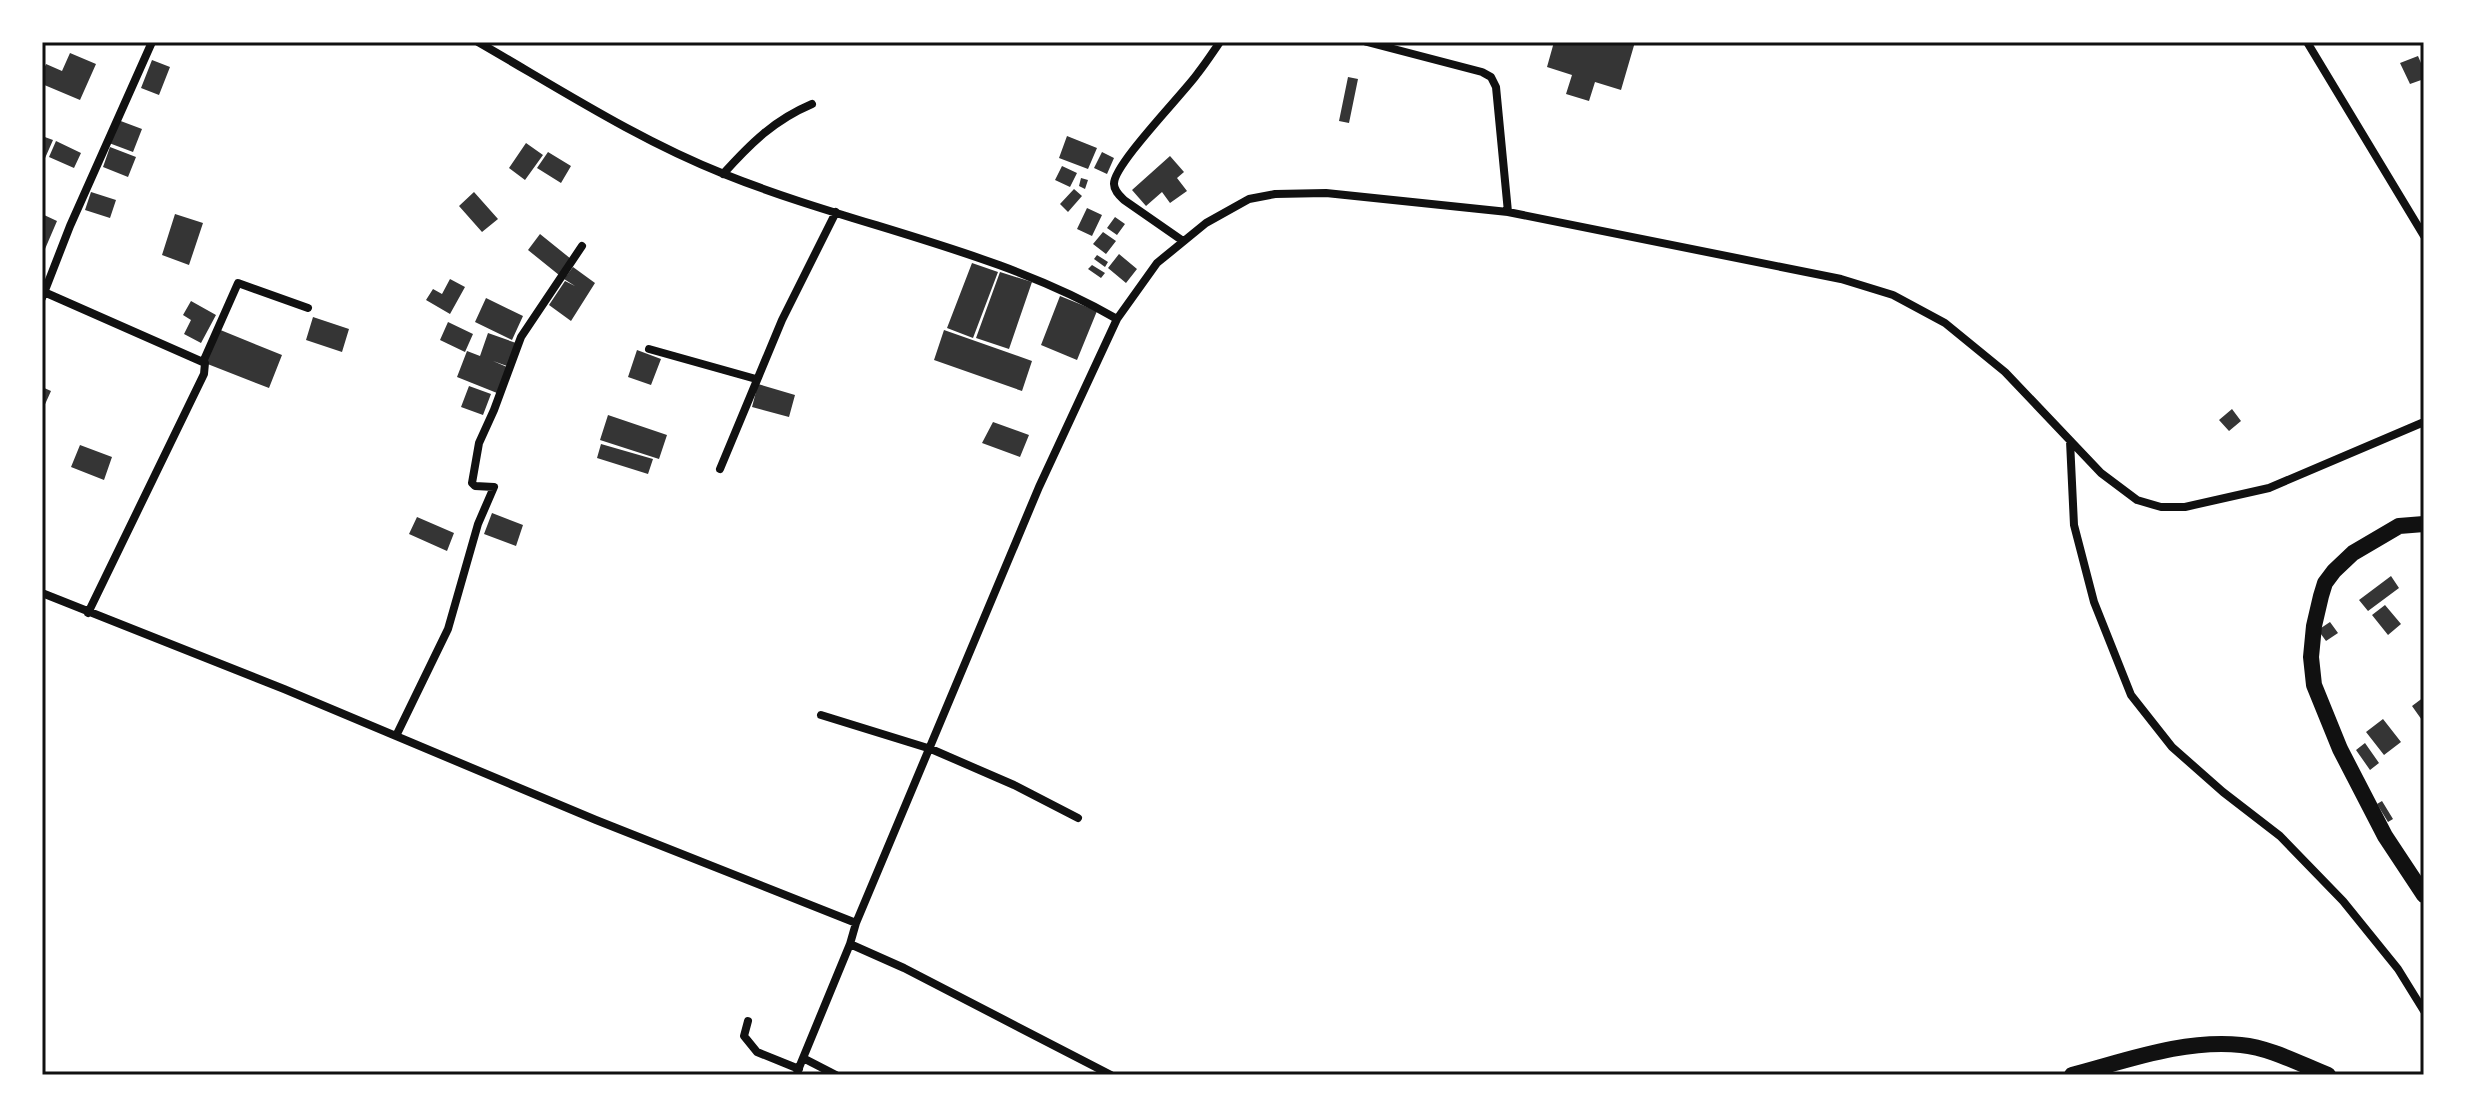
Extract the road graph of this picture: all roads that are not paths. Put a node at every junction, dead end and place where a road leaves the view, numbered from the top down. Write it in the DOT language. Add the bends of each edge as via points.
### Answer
graph roads {
  1 [pos="152,42"];
  2 [pos="478,42"];
  3 [pos="1220,42"];
  4 [pos="1367,42"];
  5 [pos="2307,42"];
  6 [pos="812,104"];
  7 [pos="723,174"];
  8 [pos="836,212"];
  9 [pos="1508,212"];
  10 [pos="2424,236"];
  11 [pos="1183,241"];
  12 [pos="582,246"];
  13 [pos="43,295"];
  14 [pos="308,308"];
  15 [pos="1117,319"];
  16 [pos="649,349"];
  17 [pos="203,362"];
  18 [pos="756,379"];
  19 [pos="2424,422"];
  20 [pos="2070,441"];
  21 [pos="720,469"];
  22 [pos="2424,524"];
  23 [pos="42,593"];
  24 [pos="88,613"];
  25 [pos="821,715"];
  26 [pos="396,736"];
  27 [pos="931,749"];
  28 [pos="1078,818"];
  29 [pos="2424,895"];
  30 [pos="856,923"];
  31 [pos="850,944"];
  32 [pos="2424,1011"];
  33 [pos="748,1021"];
  34 [pos="803,1058"];
  35 [pos="798,1072"];
  36 [pos="836,1075"];
  37 [pos="1111,1075"];
  38 [pos="2072,1075"];
  39 [pos="2328,1075"];
  1 -- 13 [label="street"];
  2 -- 7 [label="street" via="574,99"];
  3 -- 11 [label="street" via="1115,180 1124,200"];
  4 -- 9 [label="street" via="1491,77"];
  5 -- 10 [label="street"];
  6 -- 7 [label="street" via="766,129"];
  7 -- 8 [label="street"];
  8 -- 15 [label="street" via="1036,280"];
  8 -- 18 [label="street"];
  9 -- 11 [label="street" via="1326,193 1275,194 1249,199"];
  9 -- 20 [label="street" via="1841,279 1893,295 1945,323 2005,372"];
  11 -- 15 [label="street" via="1147,274"];
  12 -- 26 [label="street" via="521,337 479,443 472,483 494,487 448,629"];
  13 -- 17 [label="street"];
  14 -- 17 [label="street" via="238,283"];
  15 -- 27 [label="street" via="1039,487"];
  16 -- 18 [label="street"];
  17 -- 24 [label="street" via="204,374"];
  18 -- 21 [label="street"];
  19 -- 20 [label="street" via="2269,488 2185,507 2137,500"];
  20 -- 32 [label="street" via="2074,525 2094,602 2131,695 2172,747 2280,836 2343,901"];
  22 -- 29 [label="main road" via="2399,526 2334,571 2321,596 2311,657 2314,685 2340,749 2385,836"];
  23 -- 24 [label="street"];
  24 -- 26 [label="street"];
  25 -- 27 [label="street"];
  26 -- 30 [label="street"];
  27 -- 28 [label="street"];
  27 -- 30 [label="street"];
  30 -- 31 [label="street"];
  31 -- 34 [label="street"];
  31 -- 37 [label="street"];
  33 -- 35 [label="street" via="744,1036 751,1047"];
  34 -- 35 [label="street"];
  34 -- 36 [label="street"];
  38 -- 39 [label="main road" via="2160,1052 2241,1045"];
}
